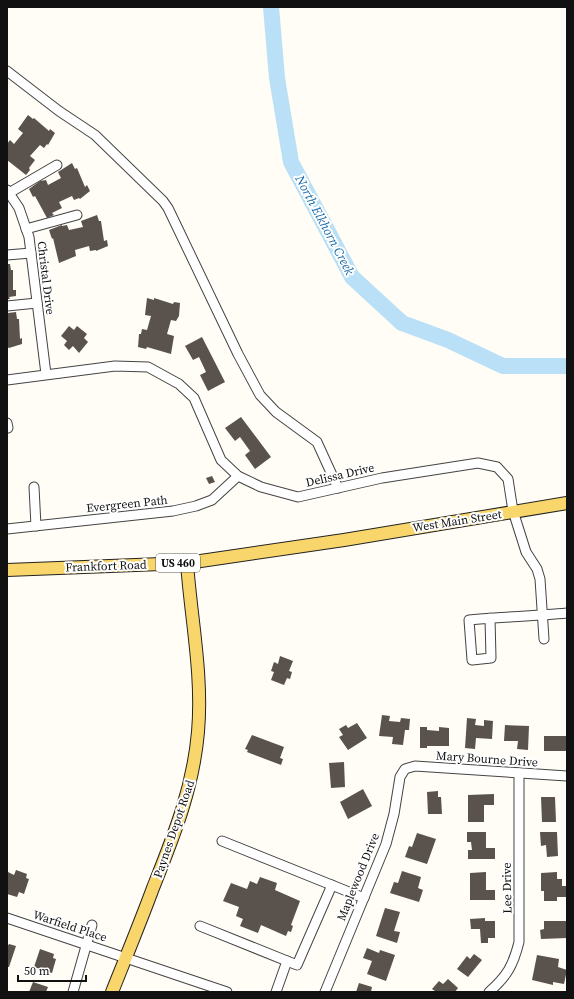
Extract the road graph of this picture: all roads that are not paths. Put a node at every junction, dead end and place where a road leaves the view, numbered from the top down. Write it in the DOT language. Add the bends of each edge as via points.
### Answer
graph roads {
  1 [pos="7,71"];
  2 [pos="57,165"];
  3 [pos="8,192"];
  4 [pos="77,214"];
  5 [pos="26,229"];
  6 [pos="31,253"];
  7 [pos="7,255"];
  8 [pos="37,303"];
  9 [pos="7,306"];
  10 [pos="46,374"];
  11 [pos="7,380"];
  12 [pos="7,423"];
  13 [pos="8,428"];
  14 [pos="238,476"];
  15 [pos="34,487"];
  16 [pos="338,488"];
  17 [pos="567,503"];
  18 [pos="513,511"];
  19 [pos="36,526"];
  20 [pos="7,529"];
  21 [pos="347,539"];
  22 [pos="187,563"];
  23 [pos="7,570"];
  24 [pos="567,613"];
  25 [pos="542,615"];
  26 [pos="490,618"];
  27 [pos="544,639"];
  28 [pos="406,769"];
  29 [pos="519,773"];
  30 [pos="567,776"];
  31 [pos="222,841"];
  32 [pos="332,885"];
  33 [pos="364,898"];
  34 [pos="7,918"];
  35 [pos="92,925"];
  36 [pos="200,926"];
  37 [pos="87,944"];
  38 [pos="126,957"];
  39 [pos="287,961"];
  40 [pos="207,989"];
  41 [pos="73,992"];
  42 [pos="112,992"];
  43 [pos="227,992"];
  44 [pos="276,992"];
  45 [pos="325,992"];
  46 [pos="489,992"];
  1 -- 16 [label="street" via="95,135 163,200 260,395 289,422 317,442"];
  2 -- 3 [label="street"];
  3 -- 5 [label="street, Christal Drive" via="19,208"];
  4 -- 5 [label="street"];
  5 -- 6 [label="street, Christal Drive"];
  6 -- 7 [label="street"];
  6 -- 8 [label="street, Christal Drive"];
  8 -- 9 [label="street"];
  8 -- 10 [label="street, Christal Drive"];
  10 -- 11 [label="street, Delissa Drive"];
  10 -- 14 [label="street, Delissa Drive" via="132,365 148,367 162,374 179,384 194,398 221,460"];
  12 -- 13 [label="street"];
  14 -- 16 [label="street, Delissa Drive" via="261,487 298,497"];
  14 -- 19 [label="street, Evergreen Path" via="212,500 196,506 173,511"];
  15 -- 19 [label="street"];
  16 -- 18 [label="street, Delissa Drive" via="382,478 478,463 498,467 508,479"];
  17 -- 18 [label="main road, West Main Street / US 460"];
  18 -- 21 [label="main road, West Main Street / US 460"];
  18 -- 25 [label="street" via="526,552 540,579"];
  19 -- 20 [label="street, Evergreen Path"];
  21 -- 22 [label="main road, Frankfort Road / US 460"];
  22 -- 23 [label="main road, Frankfort Road / US 460"];
  22 -- 38 [label="main road, Paynes Depot Road" via="199,699 192,776 171,844"];
  24 -- 25 [label="street"];
  25 -- 26 [label="street"];
  25 -- 27 [label="street"];
  26 -- 26 [label="street" via="492,658 472,660 469,620"];
  28 -- 29 [label="street, Mary Bourne Drive" via="415,766"];
  28 -- 33 [label="street, Maplewood Drive" via="400,777 386,844"];
  29 -- 30 [label="street, Mary Bourne Drive"];
  29 -- 46 [label="street, Lee Drive" via="519,942 514,962"];
  31 -- 32 [label="street"];
  32 -- 33 [label="street"];
  32 -- 39 [label="street" via="297,965"];
  33 -- 45 [label="street, Maplewood Drive"];
  34 -- 37 [label="street, Warfield Place"];
  35 -- 37 [label="street"];
  36 -- 39 [label="street"];
  37 -- 38 [label="street, Warfield Place"];
  37 -- 41 [label="street"];
  38 -- 40 [label="street, Warfield Place"];
  38 -- 42 [label="main road, Paynes Depot Road"];
  39 -- 44 [label="street"];
  40 -- 43 [label="street, Warfield Place"];
}
